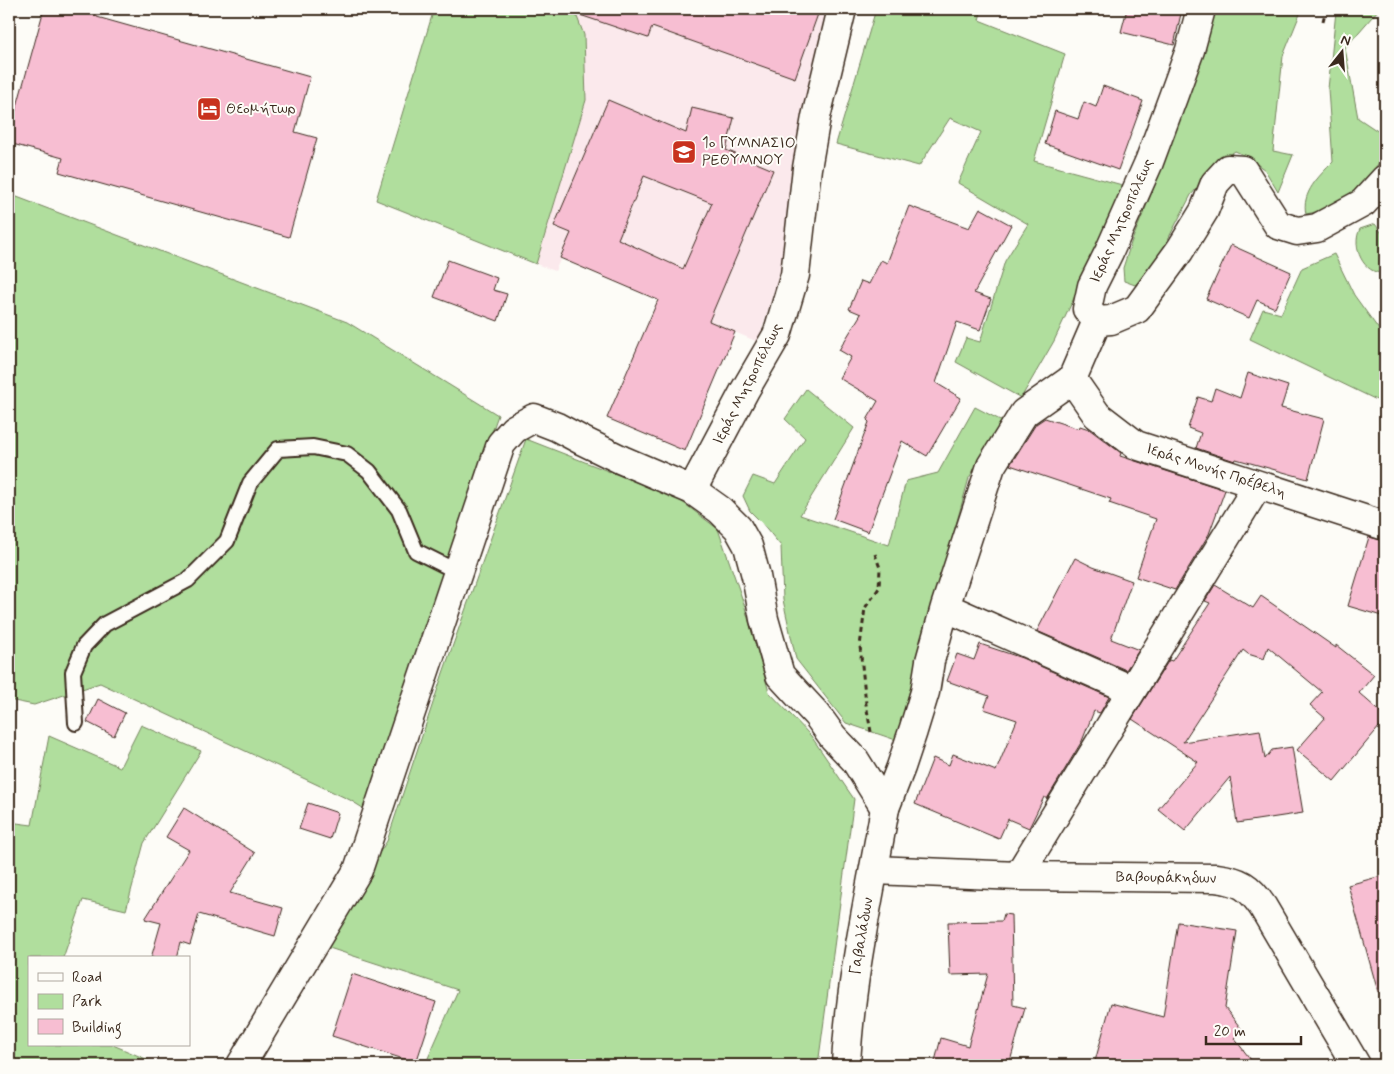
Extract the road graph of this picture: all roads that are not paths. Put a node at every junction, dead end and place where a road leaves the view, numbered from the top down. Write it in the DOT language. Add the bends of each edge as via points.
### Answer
graph roads {
  1 [pos="842,9"];
  2 [pos="1201,9"];
  3 [pos="1385,179"];
  4 [pos="1097,321"];
  5 [pos="1072,379"];
  6 [pos="1258,485"];
  7 [pos="692,490"];
  8 [pos="1385,526"];
  9 [pos="458,572"];
  10 [pos="944,607"];
  11 [pos="1132,690"];
  12 [pos="76,723"];
  13 [pos="885,808"];
  14 [pos="874,870"];
  15 [pos="1018,876"];
  16 [pos="241,1065"];
  17 [pos="846,1065"];
  18 [pos="1356,1065"];
  1 -- 7 [label="street, Ιεράς Μητροπόλεως" via="816,117 795,275 777,335"];
  2 -- 4 [label="street, Ιεράς Μητροπόλεως" via="1190,50 1149,162 1092,286 1087,310"];
  3 -- 4 [label="street" via="1363,203 1317,228 1297,231 1278,225 1243,170 1228,169 1215,183 1204,211 1180,250 1137,309 1111,320"];
  4 -- 5 [label="street"];
  5 -- 6 [label="street, Ιεράς Μονής Πρέβελη" via="1097,415 1136,445"];
  5 -- 10 [label="street, Γαβαλάδων" via="1024,413 991,466"];
  6 -- 8 [label="street, Ιεράς Μονής Πρέβελη"];
  6 -- 11 [label="street"];
  7 -- 9 [label="street" via="534,418 514,429 501,444"];
  7 -- 13 [label="street" via="720,510 738,528 748,546 780,675 855,760"];
  9 -- 12 [label="lane" via="416,551 399,510 369,471 346,454 313,447 278,449 250,482 226,541 188,580 105,624 84,646 73,672"];
  9 -- 16 [label="street" via="358,870"];
  10 -- 11 [label="street"];
  10 -- 13 [label="street, Γαβαλάδων" via="918,715"];
  11 -- 15 [label="street"];
  13 -- 14 [label="street, Γαβαλάδων"];
  14 -- 15 [label="street, Βαβουράκηδων"];
  14 -- 17 [label="street, Γαβαλάδων" via="854,979"];
  15 -- 18 [label="street, Βαβουράκηδων" via="1234,880 1264,907"];
}
